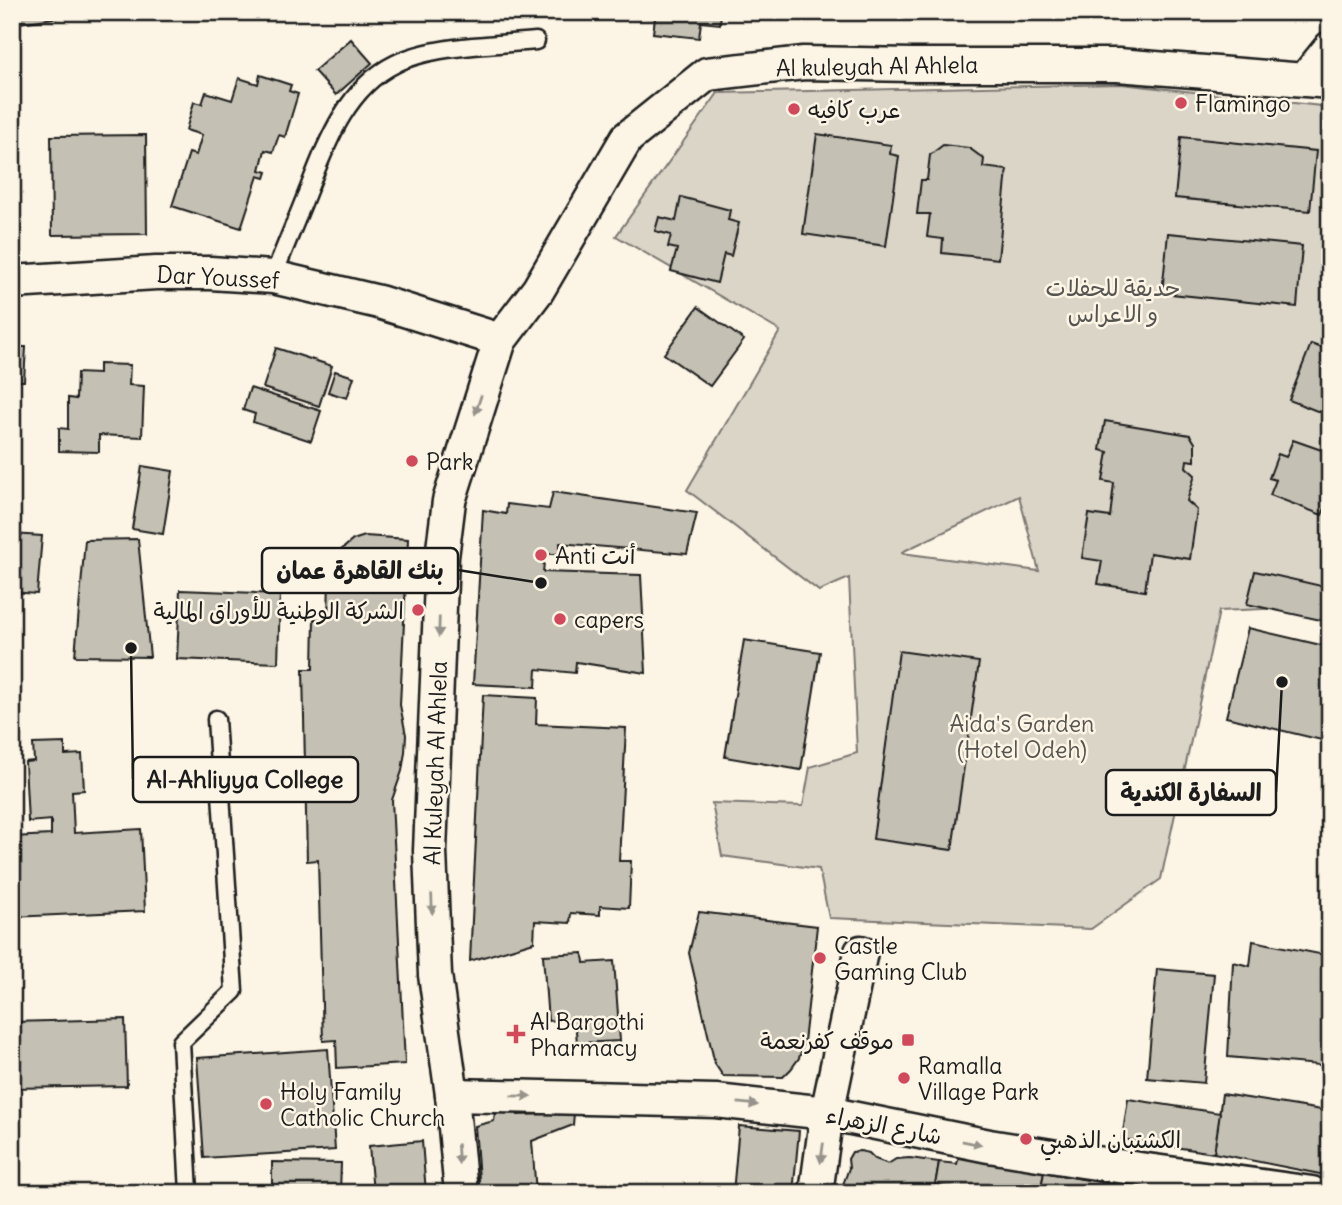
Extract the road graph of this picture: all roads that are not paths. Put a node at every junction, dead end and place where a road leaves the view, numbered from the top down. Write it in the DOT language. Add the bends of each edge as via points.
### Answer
graph roads {
  1 [pos="537,41"];
  2 [pos="1330,48"];
  3 [pos="1318,81"];
  4 [pos="273,277"];
  5 [pos="12,282"];
  6 [pos="500,340"];
  7 [pos="216,719"];
  8 [pos="861,953"];
  9 [pos="452,1095"];
  10 [pos="827,1113"];
  11 [pos="189,1193"];
  12 [pos="461,1193"];
  13 [pos="816,1193"];
  14 [pos="1312,1193"];
  1 -- 4 [label="lane" via="437,50 396,63 377,75 351,101 330,135"];
  2 -- 3 [label="street"];
  3 -- 6 [label="street, Al kuleyah Al Ahlela" via="1118,65 804,63 707,74 627,138 538,290"];
  4 -- 5 [label="street, Dar Youssef" via="156,273"];
  4 -- 6 [label="street, Dar Youssef"];
  6 -- 9 [label="street, Al Kuleyah Al Ahlela, one-way" via="449,501 442,557 431,864 435,975"];
  7 -- 11 [label="lane" via="234,991 181,1041"];
  8 -- 10 [label="street"];
  9 -- 10 [label="street, شارع الزهراء, one-way" via="716,1101"];
  9 -- 12 [label="street, Al Kuleyah Al Ahlela, one-way"];
  10 -- 13 [label="street, one-way"];
  10 -- 14 [label="street, شارع الزهراء, one-way" via="989,1146"];
}
